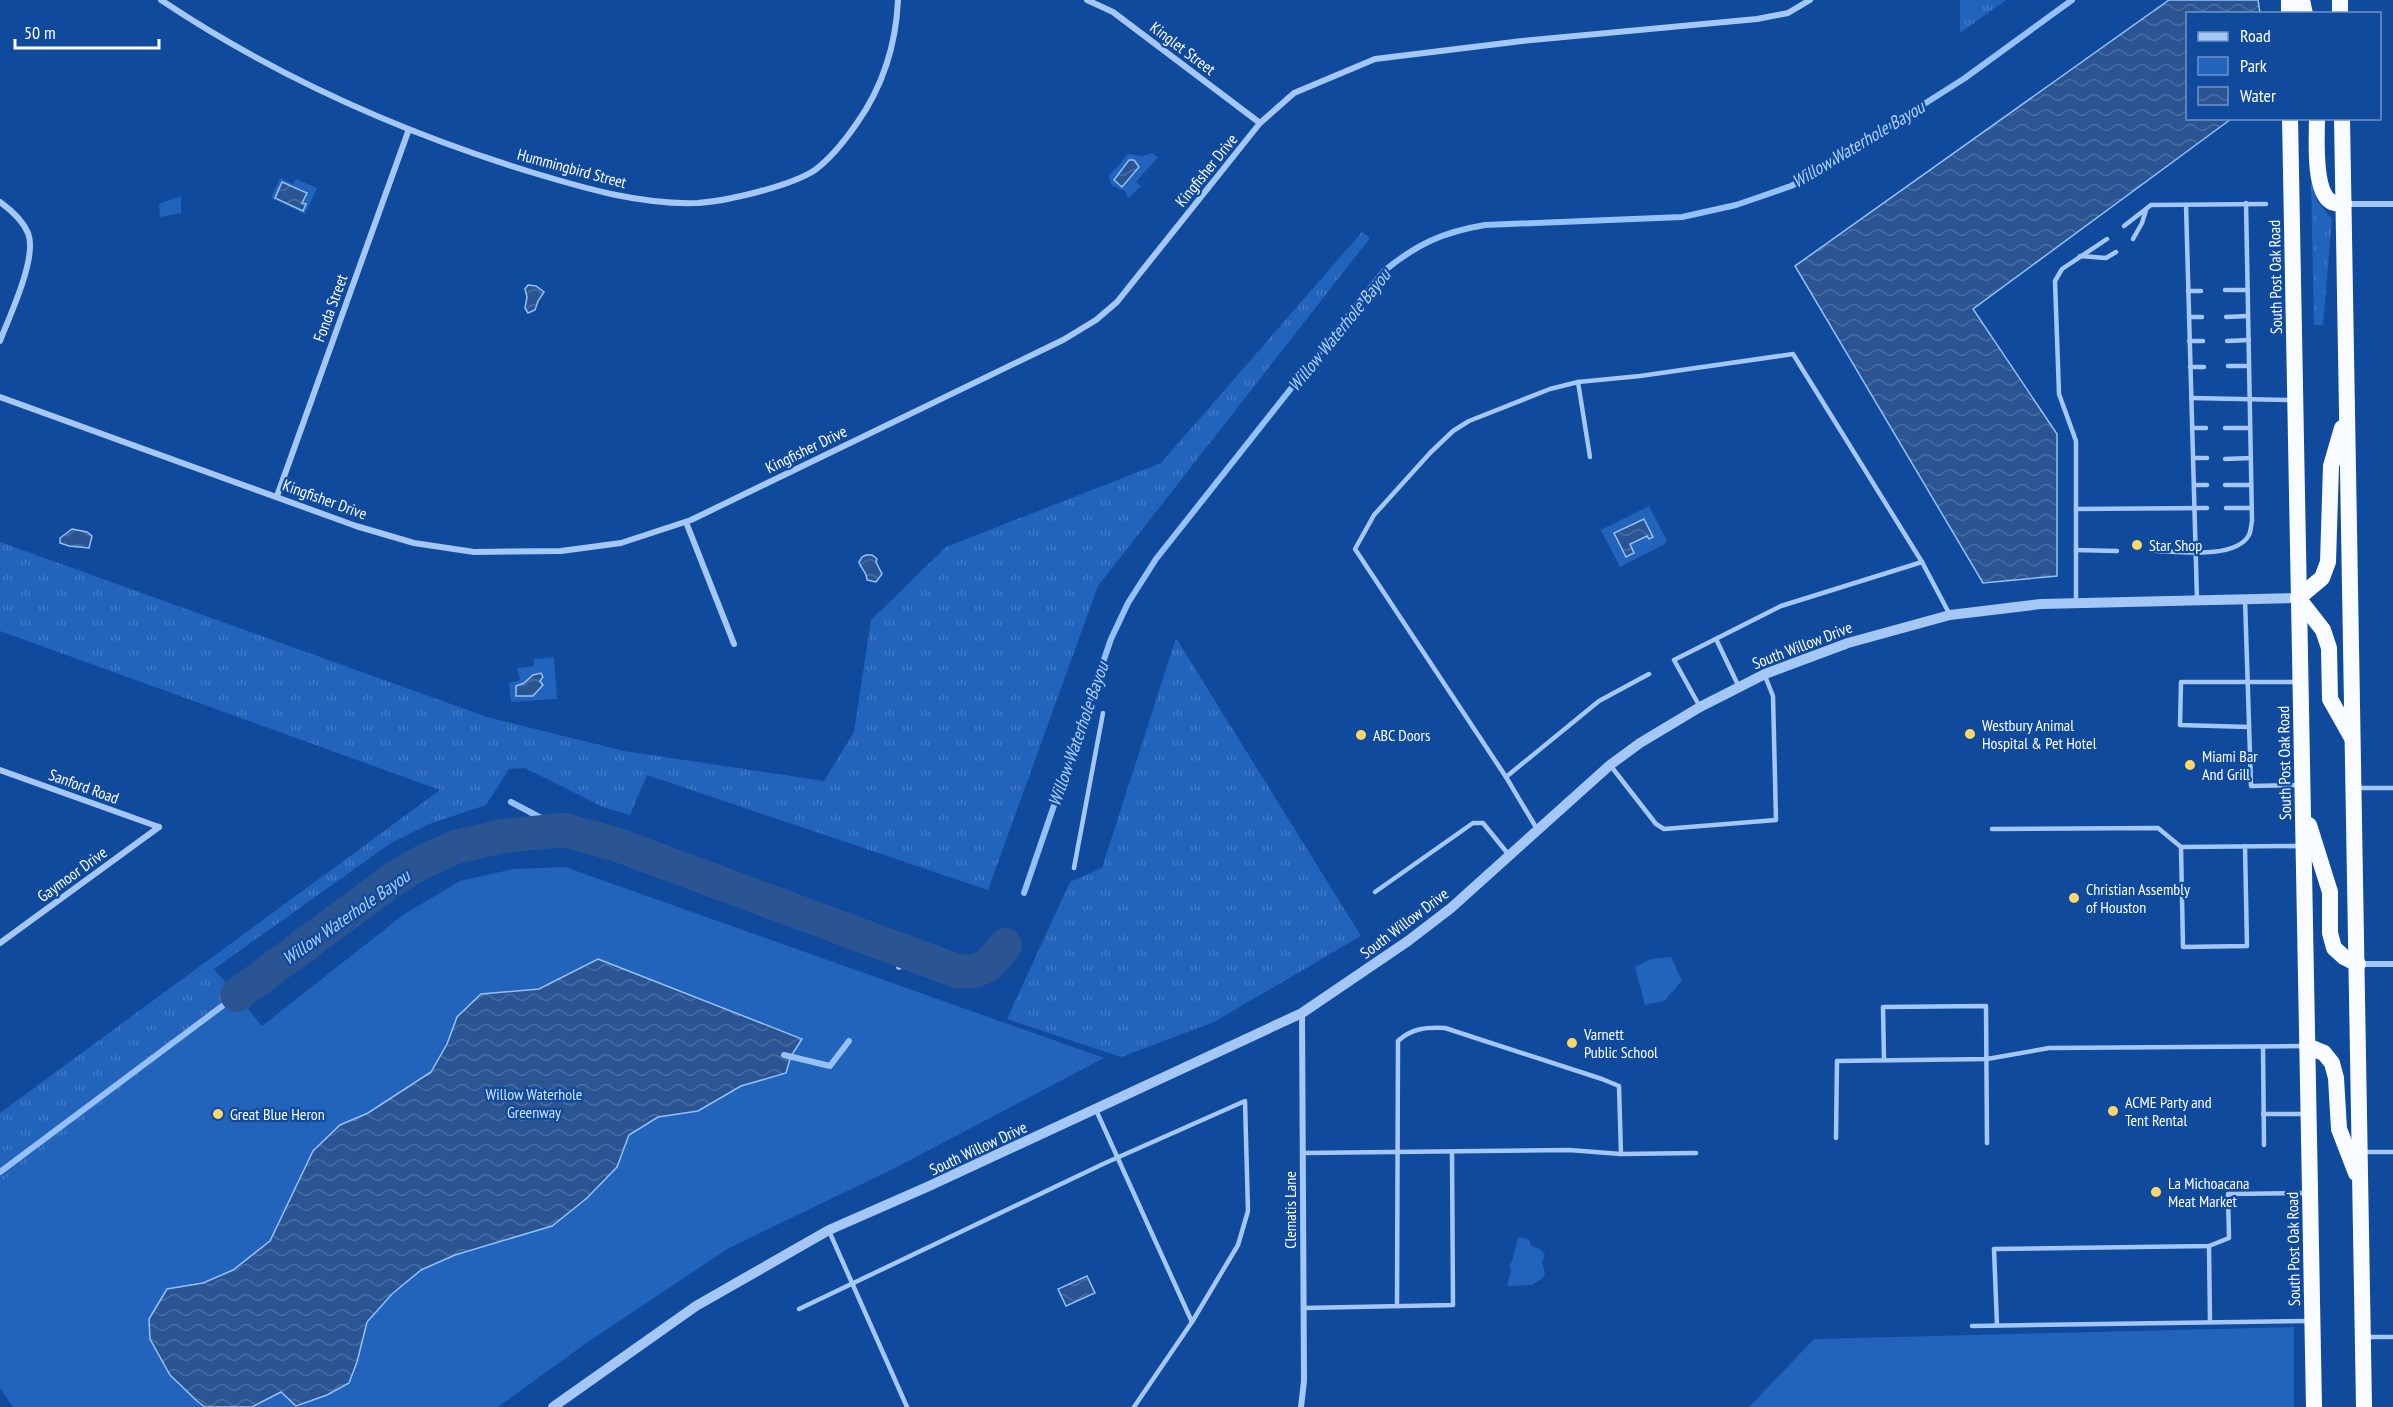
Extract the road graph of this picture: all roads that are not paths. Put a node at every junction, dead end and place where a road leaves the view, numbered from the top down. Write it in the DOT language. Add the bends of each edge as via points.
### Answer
graph roads {
  1 [pos="161,0"];
  2 [pos="898,0"];
  3 [pos="1087,0"];
  4 [pos="1810,1"];
  5 [pos="2290,120"];
  6 [pos="2317,120"];
  7 [pos="2342,120"];
  8 [pos="1260,123"];
  9 [pos="408,129"];
  10 [pos="0,202"];
  11 [pos="2246,203"];
  12 [pos="2266,204"];
  13 [pos="2344,204"];
  14 [pos="2393,204"];
  15 [pos="2186,205"];
  16 [pos="2146,210"];
  17 [pos="2124,226"];
  18 [pos="2107,239"];
  19 [pos="2133,239"];
  20 [pos="2116,252"];
  21 [pos="2080,256"];
  22 [pos="2225,290"];
  23 [pos="2248,290"];
  24 [pos="2188,291"];
  25 [pos="2201,291"];
  26 [pos="2202,316"];
  27 [pos="2226,316"];
  28 [pos="2248,316"];
  29 [pos="2189,317"];
  30 [pos="2249,340"];
  31 [pos="0,341"];
  32 [pos="2203,341"];
  33 [pos="2227,341"];
  34 [pos="2190,342"];
  35 [pos="2228,366"];
  36 [pos="2249,366"];
  37 [pos="2190,367"];
  38 [pos="2204,367"];
  39 [pos="1578,382"];
  40 [pos="0,397"];
  41 [pos="2191,398"];
  42 [pos="2250,399"];
  43 [pos="2295,400"];
  44 [pos="2347,412"];
  45 [pos="2192,428"];
  46 [pos="2206,428"];
  47 [pos="2225,428"];
  48 [pos="2250,428"];
  49 [pos="1590,457"];
  50 [pos="2193,458"];
  51 [pos="2206,458"];
  52 [pos="2251,458"];
  53 [pos="2225,459"];
  54 [pos="2207,484"];
  55 [pos="2225,484"];
  56 [pos="2251,484"];
  57 [pos="2194,485"];
  58 [pos="277,496"];
  59 [pos="2194,508"];
  60 [pos="2207,508"];
  61 [pos="2226,508"];
  62 [pos="2252,508"];
  63 [pos="2076,509"];
  64 [pos="686,522"];
  65 [pos="2076,550"];
  66 [pos="2117,551"];
  67 [pos="2157,551"];
  68 [pos="2196,552"];
  69 [pos="1922,562"];
  70 [pos="2298,598"];
  71 [pos="2245,599"];
  72 [pos="2197,600"];
  73 [pos="2076,602"];
  74 [pos="1950,615"];
  75 [pos="1716,639"];
  76 [pos="734,644"];
  77 [pos="1649,674"];
  78 [pos="1765,674"];
  79 [pos="2300,682"];
  80 [pos="2247,684"];
  81 [pos="1739,687"];
  82 [pos="1700,707"];
  83 [pos="1103,713"];
  84 [pos="2249,726"];
  85 [pos="2354,741"];
  86 [pos="1610,765"];
  87 [pos="0,770"];
  88 [pos="1506,777"];
  89 [pos="2302,785"];
  90 [pos="2354,788"];
  91 [pos="2393,788"];
  92 [pos="2303,807"];
  93 [pos="159,827"];
  94 [pos="1537,829"];
  95 [pos="1992,829"];
  96 [pos="2245,846"];
  97 [pos="2304,846"];
  98 [pos="2181,847"];
  99 [pos="1509,855"];
  100 [pos="1074,868"];
  101 [pos="1375,892"];
  102 [pos="0,943"];
  103 [pos="2358,964"];
  104 [pos="2393,964"];
  105 [pos="1302,1013"];
  106 [pos="2307,1046"];
  107 [pos="2263,1047"];
  108 [pos="1987,1059"];
  109 [pos="1884,1060"];
  110 [pos="1096,1110"];
  111 [pos="2263,1114"];
  112 [pos="2309,1114"];
  113 [pos="1836,1138"];
  114 [pos="1987,1143"];
  115 [pos="2264,1144"];
  116 [pos="1399,1152"];
  117 [pos="1452,1152"];
  118 [pos="2360,1152"];
  119 [pos="2393,1152"];
  120 [pos="1303,1154"];
  121 [pos="1621,1154"];
  122 [pos="1696,1154"];
  123 [pos="1118,1158"];
  124 [pos="2360,1185"];
  125 [pos="2310,1193"];
  126 [pos="829,1230"];
  127 [pos="2209,1246"];
  128 [pos="852,1283"];
  129 [pos="1397,1306"];
  130 [pos="1304,1308"];
  131 [pos="799,1309"];
  132 [pos="2313,1321"];
  133 [pos="1191,1322"];
  134 [pos="2210,1322"];
  135 [pos="1997,1325"];
  136 [pos="1972,1326"];
  137 [pos="2393,1337"];
  138 [pos="2363,1338"];
  139 [pos="553,1407"];
  140 [pos="907,1407"];
  141 [pos="1134,1407"];
  142 [pos="1301,1407"];
  143 [pos="2314,1407"];
  144 [pos="2364,1407"];
  1 -- 9 [label="street, Hummingbird Street" via="310,86"];
  2 -- 9 [label="street, Hummingbird Street" via="891,54 870,105 846,139 815,170 741,196 699,202 645,200 586,189"];
  3 -- 8 [label="street, Kinglet Street" via="1113,12"];
  4 -- 8 [label="street, Kingfisher Drive" via="1788,13 1757,19 1375,58 1294,93"];
  5 -- 43 [label="highway, South Post Oak Road"];
  6 -- 13 [label="highway" via="2321,186 2330,201"];
  7 -- 13 [label="highway"];
  8 -- 64 [label="street, Kingfisher Drive" via="1118,302 1096,320 1064,340"];
  9 -- 58 [label="street, Fonda Street"];
  10 -- 31 [label="street" via="29,234 30,255"];
  11 -- 12 [label="lane"];
  11 -- 15 [label="lane"];
  11 -- 23 [label="lane"];
  13 -- 14 [label="street"];
  13 -- 44 [label="highway"];
  15 -- 16 [label="lane" via="2151,206"];
  15 -- 24 [label="lane"];
  16 -- 17 [label="lane"];
  16 -- 19 [label="lane"];
  18 -- 21 [label="lane"];
  20 -- 21 [label="lane" via="2106,258"];
  21 -- 63 [label="lane" via="2062,268 2055,281 2059,394 2076,441"];
  22 -- 23 [label="lane"];
  23 -- 28 [label="lane"];
  24 -- 25 [label="lane"];
  24 -- 29 [label="lane"];
  26 -- 29 [label="lane"];
  27 -- 28 [label="lane"];
  28 -- 30 [label="lane"];
  29 -- 34 [label="lane"];
  30 -- 33 [label="lane"];
  30 -- 36 [label="lane"];
  32 -- 34 [label="lane"];
  34 -- 37 [label="lane"];
  35 -- 36 [label="lane"];
  36 -- 42 [label="lane"];
  37 -- 38 [label="lane"];
  37 -- 41 [label="lane"];
  39 -- 49 [label="lane"];
  39 -- 69 [label="lane" via="1793,354"];
  39 -- 88 [label="lane" via="1468,421 1453,431 1374,515 1355,549"];
  40 -- 58 [label="street, Kingfisher Drive"];
  41 -- 42 [label="lane"];
  41 -- 45 [label="lane"];
  42 -- 43 [label="lane"];
  42 -- 48 [label="lane"];
  43 -- 70 [label="highway, South Post Oak Road"];
  44 -- 70 [label="highway" via="2331,466 2328,562 2322,578"];
  44 -- 85 [label="highway"];
  45 -- 46 [label="lane"];
  45 -- 50 [label="lane"];
  47 -- 48 [label="lane"];
  48 -- 52 [label="lane"];
  50 -- 51 [label="lane"];
  50 -- 57 [label="lane"];
  52 -- 53 [label="lane"];
  52 -- 56 [label="lane"];
  54 -- 57 [label="lane"];
  55 -- 56 [label="lane"];
  56 -- 62 [label="lane"];
  57 -- 59 [label="lane"];
  58 -- 64 [label="street, Kingfisher Drive" via="414,543 474,552 561,551 611,544"];
  59 -- 60 [label="lane"];
  59 -- 63 [label="lane"];
  59 -- 68 [label="lane"];
  61 -- 62 [label="lane"];
  62 -- 68 [label="lane" via="2249,535 2238,546"];
  63 -- 65 [label="lane"];
  64 -- 76 [label="street"];
  65 -- 66 [label="lane"];
  65 -- 73 [label="lane"];
  67 -- 68 [label="lane"];
  68 -- 72 [label="lane"];
  69 -- 74 [label="lane"];
  69 -- 75 [label="lane" via="1781,606"];
  70 -- 71 [label="street, South Willow Drive"];
  70 -- 79 [label="highway, South Post Oak Road"];
  70 -- 85 [label="highway" via="2323,630 2329,648 2330,699"];
  71 -- 72 [label="street, South Willow Drive"];
  71 -- 80 [label="lane"];
  72 -- 73 [label="street, South Willow Drive"];
  73 -- 74 [label="street, South Willow Drive"];
  74 -- 78 [label="street, South Willow Drive" via="1848,643"];
  75 -- 81 [label="lane"];
  75 -- 82 [label="lane" via="1674,660"];
  77 -- 88 [label="lane" via="1599,701"];
  78 -- 81 [label="street, South Willow Drive"];
  78 -- 86 [label="lane" via="1773,696 1776,820 1664,829"];
  79 -- 80 [label="lane"];
  79 -- 89 [label="highway, South Post Oak Road"];
  80 -- 84 [label="lane"];
  80 -- 84 [label="lane" via="2181,682 2180,725"];
  81 -- 82 [label="street, South Willow Drive"];
  82 -- 86 [label="street, South Willow Drive"];
  83 -- 100 [label="lane"];
  84 -- 89 [label="lane" via="2251,786"];
  85 -- 90 [label="highway"];
  86 -- 94 [label="street, South Willow Drive"];
  87 -- 93 [label="street, Sanford Road"];
  88 -- 94 [label="lane"];
  89 -- 92 [label="highway, South Post Oak Road"];
  90 -- 91 [label="lane"];
  90 -- 103 [label="highway"];
  92 -- 97 [label="highway, South Post Oak Road"];
  92 -- 103 [label="highway" via="2330,892 2334,948"];
  93 -- 102 [label="street, Gaymoor Drive"];
  94 -- 99 [label="street, South Willow Drive"];
  95 -- 98 [label="lane" via="2158,828"];
  96 -- 97 [label="lane"];
  96 -- 98 [label="lane"];
  96 -- 98 [label="lane" via="2247,946 2183,947"];
  97 -- 106 [label="highway, South Post Oak Road"];
  99 -- 101 [label="lane" via="1483,824 1473,823"];
  99 -- 105 [label="street, South Willow Drive" via="1434,921"];
  103 -- 104 [label="street"];
  103 -- 118 [label="highway"];
  105 -- 110 [label="street, South Willow Drive"];
  105 -- 120 [label="street, Clematis Lane"];
  106 -- 107 [label="lane"];
  106 -- 112 [label="highway, South Post Oak Road"];
  106 -- 124 [label="highway" via="2324,1053 2332,1063 2339,1129"];
  107 -- 108 [label="lane" via="2049,1048"];
  107 -- 111 [label="lane"];
  108 -- 109 [label="lane"];
  108 -- 109 [label="lane" via="1986,1006 1882,1007"];
  108 -- 114 [label="lane"];
  109 -- 113 [label="lane" via="1837,1061"];
  110 -- 123 [label="lane"];
  110 -- 126 [label="street, South Willow Drive"];
  111 -- 112 [label="lane"];
  111 -- 115 [label="lane"];
  112 -- 125 [label="highway, South Post Oak Road"];
  116 -- 117 [label="lane"];
  116 -- 120 [label="lane"];
  116 -- 121 [label="lane" via="1398,1041 1427,1027 1459,1032 1619,1086"];
  116 -- 129 [label="lane"];
  117 -- 121 [label="lane" via="1569,1150"];
  117 -- 129 [label="lane" via="1453,1305"];
  118 -- 119 [label="lane"];
  118 -- 124 [label="highway"];
  120 -- 130 [label="street, Clematis Lane"];
  121 -- 122 [label="lane"];
  123 -- 128 [label="lane"];
  123 -- 133 [label="lane"];
  123 -- 133 [label="lane" via="1245,1101 1248,1211 1239,1245"];
  124 -- 138 [label="highway"];
  125 -- 127 [label="lane" via="2228,1194 2229,1238"];
  125 -- 132 [label="highway, South Post Oak Road"];
  126 -- 128 [label="lane"];
  126 -- 139 [label="street, South Willow Drive" via="696,1306"];
  127 -- 134 [label="lane"];
  127 -- 135 [label="lane" via="1994,1250"];
  128 -- 131 [label="lane"];
  128 -- 140 [label="lane"];
  129 -- 130 [label="lane"];
  130 -- 142 [label="street, Clematis Lane"];
  132 -- 134 [label="lane"];
  132 -- 143 [label="highway, South Post Oak Road"];
  133 -- 141 [label="lane"];
  134 -- 135 [label="lane"];
  135 -- 136 [label="lane"];
  137 -- 138 [label="lane"];
  138 -- 144 [label="highway"];
}
